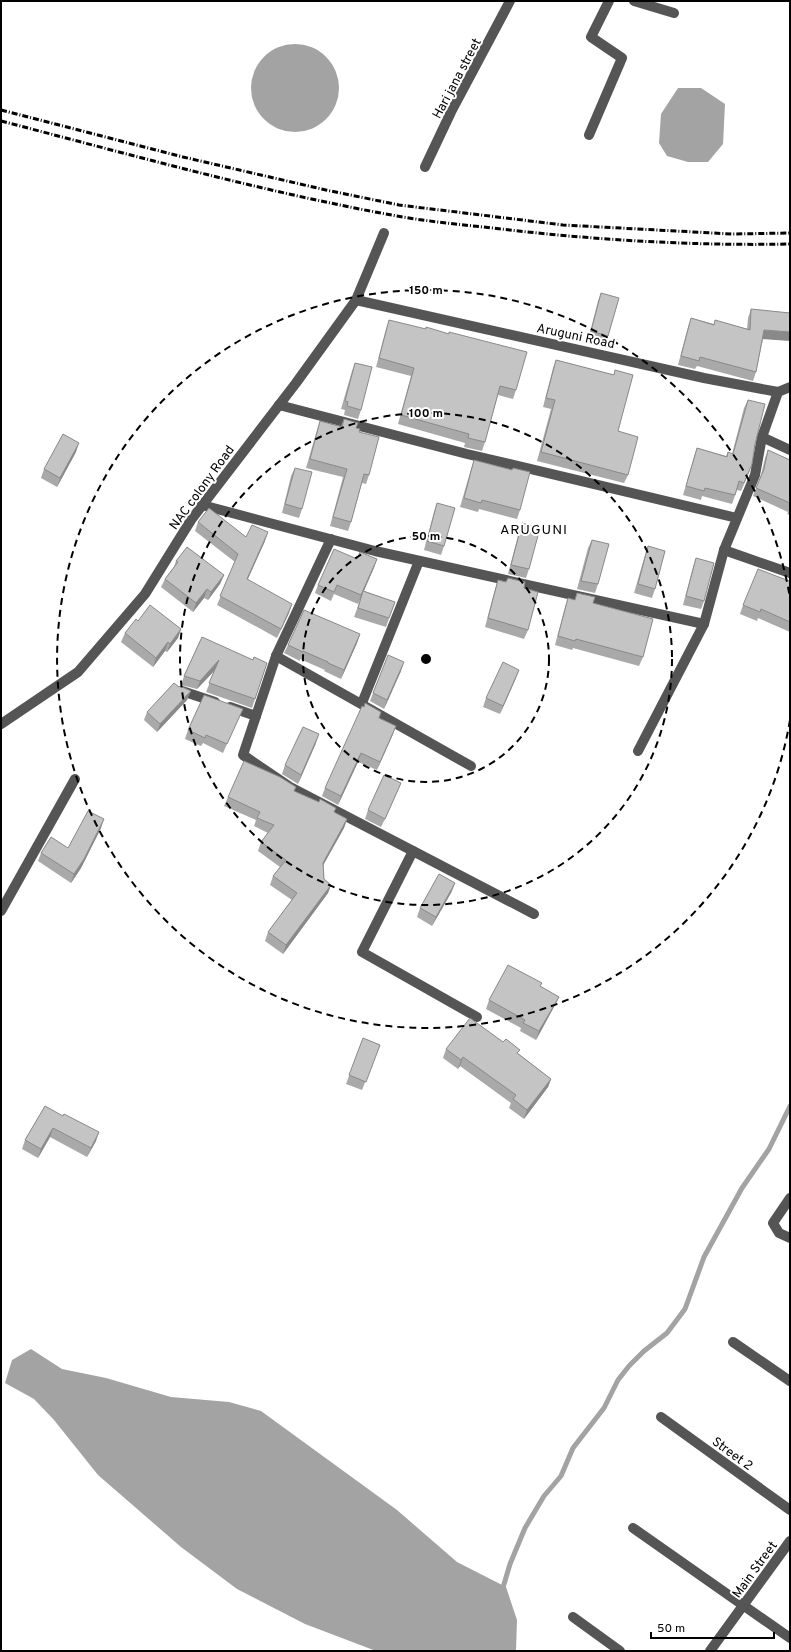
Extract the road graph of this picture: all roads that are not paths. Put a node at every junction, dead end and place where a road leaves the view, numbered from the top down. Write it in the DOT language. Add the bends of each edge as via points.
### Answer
graph roads {
  1 [pos="510,1"];
  2 [pos="609,1"];
  3 [pos="634,1"];
  4 [pos="674,13"];
  5 [pos="589,135"];
  6 [pos="425,167"];
  7 [pos="384,233"];
  8 [pos="356,300"];
  9 [pos="790,387"];
  10 [pos="778,392"];
  11 [pos="279,405"];
  12 [pos="762,437"];
  13 [pos="790,450"];
  14 [pos="202,505"];
  15 [pos="737,518"];
  16 [pos="331,539"];
  17 [pos="724,550"];
  18 [pos="419,561"];
  19 [pos="790,573"];
  20 [pos="704,624"];
  21 [pos="276,656"];
  22 [pos="182,691"];
  23 [pos="362,703"];
  24 [pos="256,716"];
  25 [pos="1,724"];
  26 [pos="638,751"];
  27 [pos="471,766"];
  28 [pos="75,779"];
  29 [pos="414,851"];
  30 [pos="1,911"];
  31 [pos="534,914"];
  32 [pos="477,1017"];
  33 [pos="790,1198"];
  34 [pos="790,1238"];
  35 [pos="733,1342"];
  36 [pos="790,1381"];
  37 [pos="661,1417"];
  38 [pos="790,1510"];
  39 [pos="633,1528"];
  40 [pos="790,1541"];
  41 [pos="743,1606"];
  42 [pos="573,1617"];
  43 [pos="790,1638"];
  44 [pos="620,1651"];
  45 [pos="710,1651"];
  1 -- 6 [label="street, Hari jana street"];
  2 -- 5 [label="street" via="591,37 622,58"];
  3 -- 4 [label="street"];
  7 -- 8 [label="street, NAC colony Road"];
  8 -- 10 [label="street, Aruguni Road" via="704,378"];
  8 -- 11 [label="street, NAC colony Road"];
  9 -- 10 [label="street"];
  10 -- 12 [label="street"];
  11 -- 14 [label="street, NAC colony Road"];
  11 -- 15 [label="street" via="467,454"];
  12 -- 13 [label="street"];
  12 -- 15 [label="street" via="755,475"];
  14 -- 16 [label="street"];
  14 -- 25 [label="street, NAC colony Road" via="145,594 78,672"];
  15 -- 17 [label="street"];
  16 -- 18 [label="street"];
  16 -- 21 [label="street"];
  17 -- 19 [label="street"];
  17 -- 20 [label="street"];
  18 -- 20 [label="street"];
  18 -- 23 [label="street"];
  20 -- 26 [label="street"];
  21 -- 23 [label="street"];
  21 -- 24 [label="street"];
  22 -- 24 [label="street"];
  23 -- 27 [label="street"];
  24 -- 29 [label="street" via="243,756 290,787"];
  28 -- 30 [label="street"];
  29 -- 31 [label="street"];
  29 -- 32 [label="street" via="362,952"];
  33 -- 34 [label="street" via="773,1223 779,1233"];
  35 -- 36 [label="street"];
  37 -- 38 [label="street, Street 2"];
  39 -- 41 [label="street"];
  40 -- 41 [label="street, Main Street"];
  41 -- 43 [label="street"];
  41 -- 45 [label="street, Main Street"];
  42 -- 44 [label="street"];
}
